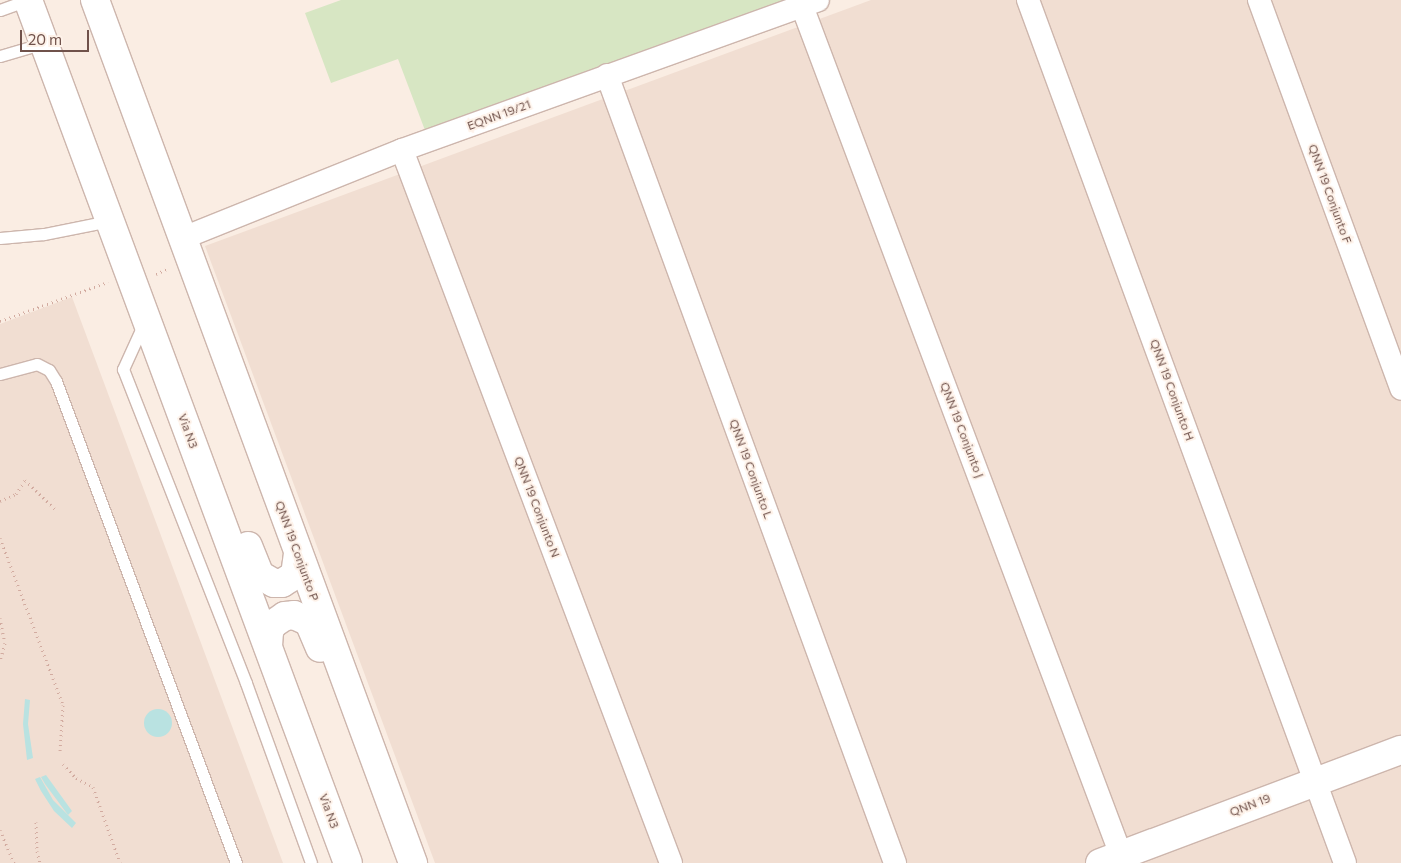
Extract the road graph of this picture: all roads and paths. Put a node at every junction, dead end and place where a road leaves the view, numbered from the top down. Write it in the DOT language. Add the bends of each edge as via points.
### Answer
graph roads {
  1 [pos="28,0"];
  2 [pos="95,0"];
  3 [pos="1028,0"];
  4 [pos="1259,0"];
  5 [pos="810,3"];
  6 [pos="0,10"];
  7 [pos="44,43"];
  8 [pos="0,56"];
  9 [pos="607,75"];
  10 [pos="402,150"];
  11 [pos="110,221"];
  12 [pos="0,238"];
  13 [pos="186,248"];
  14 [pos="134,285"];
  15 [pos="0,321"];
  16 [pos="150,328"];
  17 [pos="0,374"];
  18 [pos="1401,389"];
  19 [pos="0,501"];
  20 [pos="54,509"];
  21 [pos="0,538"];
  22 [pos="298,553"];
  23 [pos="0,618"];
  24 [pos="268,646"];
  25 [pos="0,660"];
  26 [pos="1401,750"];
  27 [pos="60,752"];
  28 [pos="63,764"];
  29 [pos="1315,780"];
  30 [pos="36,822"];
  31 [pos="0,830"];
  32 [pos="409,852"];
  33 [pos="1115,860"];
  34 [pos="14,863"];
  35 [pos="40,863"];
  36 [pos="120,863"];
  37 [pos="236,863"];
  38 [pos="311,863"];
  39 [pos="348,863"];
  40 [pos="671,863"];
  41 [pos="895,863"];
  42 [pos="1345,863"];
  1 -- 6 [label="lane"];
  1 -- 7 [label="main road, Via N3"];
  2 -- 13 [label="main road"];
  3 -- 29 [label="street, QNN 19 Conjunto H"];
  4 -- 18 [label="street, QNN 19 Conjunto F"];
  5 -- 9 [label="street, EQNN 19/21"];
  5 -- 33 [label="street, QNN 19 Conjunto J"];
  7 -- 8 [label="lane"];
  7 -- 11 [label="main road, Via N3"];
  9 -- 10 [label="street, EQNN 19/21"];
  9 -- 41 [label="street, QNN 19 Conjunto L"];
  10 -- 13 [label="street, EQNN 19/21"];
  10 -- 40 [label="street, QNN 19 Conjunto N"];
  11 -- 12 [label="lane" via="44,234"];
  11 -- 14 [label="main road, Via N3"];
  13 -- 14 [label="path"];
  13 -- 22 [label="main road, QNN 19 Conjunto P"];
  14 -- 15 [label="path" via="116,292 112,280"];
  14 -- 16 [label="main road, Via N3"];
  16 -- 22 [label="main road" via="211,444 260,575 274,583 289,580 298,568"];
  16 -- 24 [label="main road, Via N3"];
  16 -- 38 [label="lane" via="123,369 246,684"];
  17 -- 37 [label="lane" via="37,364 49,370 56,381"];
  19 -- 20 [label="path" via="16,494 25,480"];
  21 -- 27 [label="path" via="62,705"];
  22 -- 32 [label="main road, QNN 19 Conjunto P"];
  23 -- 25 [label="path" via="5,643"];
  24 -- 32 [label="main road" via="269,631 285,616 302,617 314,629 365,779"];
  24 -- 39 [label="main road, Via N3"];
  26 -- 29 [label="main road, QNN 19"];
  28 -- 36 [label="path" via="76,778 93,787"];
  29 -- 33 [label="main road, QNN 19"];
  29 -- 42 [label="street, QNN 19 Conjunto H"];
  30 -- 35 [label="path"];
  31 -- 34 [label="path"];
}
